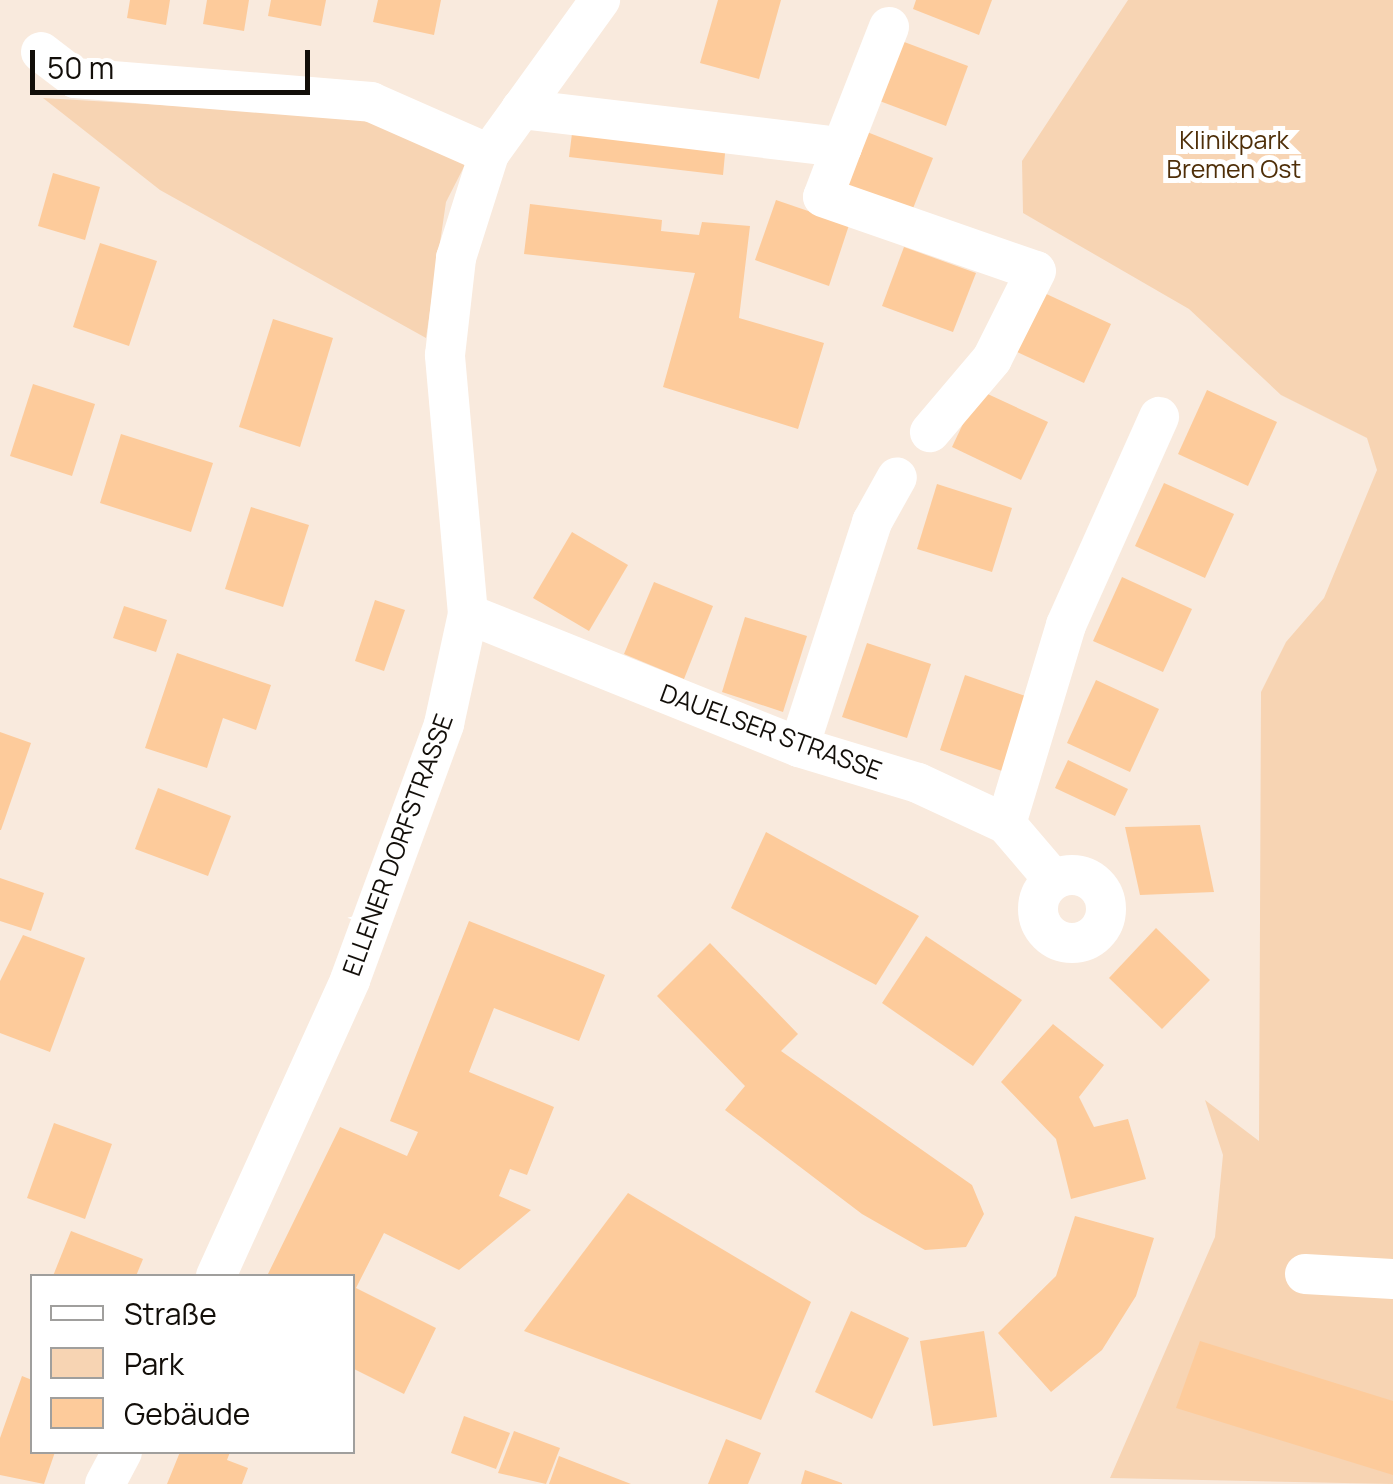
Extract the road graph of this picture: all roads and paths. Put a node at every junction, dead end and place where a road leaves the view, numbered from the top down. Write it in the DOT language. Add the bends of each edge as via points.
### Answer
graph roads {
  1 [pos="600,0"];
  2 [pos="889,27"];
  3 [pos="40,52"];
  4 [pos="520,110"];
  5 [pos="842,147"];
  6 [pos="489,154"];
  7 [pos="1159,418"];
  8 [pos="930,432"];
  9 [pos="897,477"];
  10 [pos="468,614"];
  11 [pos="798,747"];
  12 [pos="1006,824"];
  13 [pos="1053,879"];
  14 [pos="217,1274"];
  15 [pos="1305,1274"];
  16 [pos="1393,1279"];
  1 -- 4 [label="street, ELLENER DORFSTRASSE"];
  2 -- 5 [label="street"];
  3 -- 6 [label="street" via="75,78 371,102"];
  4 -- 5 [label="street"];
  4 -- 6 [label="street, ELLENER DORFSTRASSE"];
  5 -- 8 [label="street" via="823,197 1036,271 992,360"];
  6 -- 10 [label="street, ELLENER DORFSTRASSE" via="456,258 445,355"];
  7 -- 12 [label="street" via="1066,625"];
  9 -- 11 [label="street" via="872,522"];
  10 -- 11 [label="street, DAUELSER STRASSE"];
  10 -- 14 [label="street, ELLENER DORFSTRASSE" via="444,724 396,862"];
  11 -- 12 [label="street, DAUELSER STRASSE" via="918,783"];
  12 -- 13 [label="street, DAUELSER STRASSE"];
  15 -- 16 [label="street"];
}
